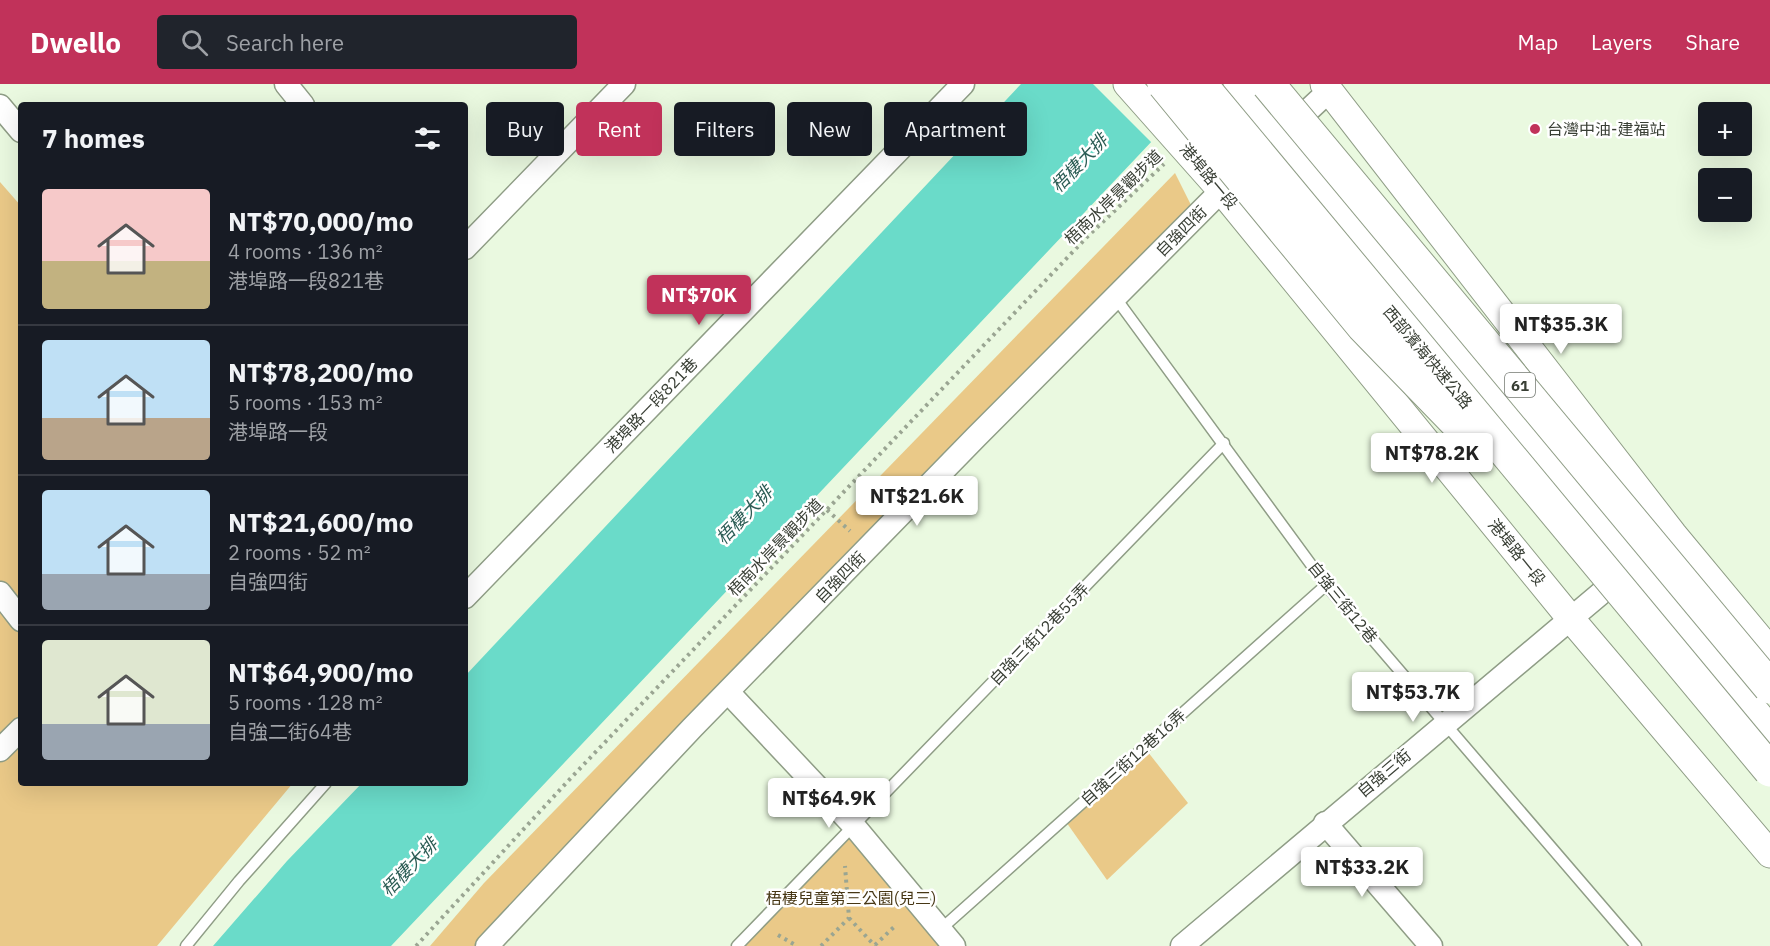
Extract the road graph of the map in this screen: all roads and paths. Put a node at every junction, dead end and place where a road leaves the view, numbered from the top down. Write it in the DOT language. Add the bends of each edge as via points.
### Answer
graph roads {
  1 [pos="285,84"];
  2 [pos="963,84"];
  3 [pos="1127,84"];
  4 [pos="1164,84"];
  5 [pos="1200,84"];
  6 [pos="1237,84"];
  7 [pos="1268,84"];
  8 [pos="1293,84"];
  9 [pos="617,87"];
  10 [pos="1327,87"];
  11 [pos="300,102"];
  12 [pos="0,106"];
  13 [pos="18,127"];
  14 [pos="1281,135"];
  15 [pos="1183,146"];
  16 [pos="1221,190"];
  17 [pos="468,245"];
  18 [pos="1115,297"];
  19 [pos="1224,442"];
  20 [pos="1609,492"];
  21 [pos="1575,533"];
  22 [pos="1673,534"];
  23 [pos="1635,564"];
  24 [pos="1326,585"];
  25 [pos="0,593"];
  26 [pos="468,594"];
  27 [pos="18,616"];
  28 [pos="1571,619"];
  29 [pos="1770,651"];
  30 [pos="1770,687"];
  31 [pos="728,692"];
  32 [pos="1444,723"];
  33 [pos="1770,729"];
  34 [pos="18,732"];
  35 [pos="0,750"];
  36 [pos="1770,770"];
  37 [pos="323,786"];
  38 [pos="1325,823"];
  39 [pos="854,825"];
  40 [pos="1770,854"];
  41 [pos="845,866"];
  42 [pos="849,918"];
  43 [pos="895,926"];
  44 [pos="778,935"];
  45 [pos="947,938"];
  46 [pos="741,944"];
  47 [pos="186,946"];
  48 [pos="416,946"];
  49 [pos="487,946"];
  50 [pos="797,946"];
  51 [pos="822,946"];
  52 [pos="874,946"];
  53 [pos="1182,946"];
  54 [pos="1431,946"];
  55 [pos="1636,946"];
  1 -- 11 [label="street"];
  2 -- 26 [label="street, 港埠路一段821巷"];
  3 -- 15 [label="street, 港埠路一段"];
  4 -- 21 [label="highway, bridge" via="1363,326 1509,477"];
  5 -- 21 [label="highway, 西部濱海快速公路, bridge"];
  6 -- 14 [label="street"];
  7 -- 20 [label="highway, 61, bridge"];
  8 -- 20 [label="highway, bridge" via="1576,428"];
  9 -- 17 [label="street"];
  10 -- 14 [label="street, 自強四街"];
  10 -- 22 [label="street"];
  12 -- 13 [label="street"];
  14 -- 16 [label="street, 自強四街"];
  14 -- 23 [label="street"];
  15 -- 16 [label="street, 港埠路一段"];
  15 -- 48 [label="path, 梧南水岸景觀步道" via="1087,237"];
  16 -- 18 [label="street, 自強四街"];
  16 -- 28 [label="street, 港埠路一段"];
  18 -- 19 [label="lane, 自強三街12巷"];
  18 -- 31 [label="street, 自強四街"];
  19 -- 24 [label="lane, 自強三街12巷"];
  19 -- 39 [label="lane, 自強三街12巷55弄"];
  20 -- 30 [label="highway, 61, bridge"];
  21 -- 36 [label="highway, 西部濱海快速公路, bridge"];
  22 -- 23 [label="street, 自強三街"];
  22 -- 29 [label="street"];
  23 -- 28 [label="street, 自強三街"];
  23 -- 33 [label="street"];
  24 -- 32 [label="lane, 自強三街12巷"];
  24 -- 45 [label="lane, 自強三街12巷16弄"];
  25 -- 27 [label="street"];
  28 -- 32 [label="street, 自強三街"];
  28 -- 40 [label="street, 港埠路一段"];
  31 -- 39 [label="street"];
  31 -- 49 [label="street, 自強四街"];
  32 -- 38 [label="street, 自強三街"];
  32 -- 55 [label="lane, 自強三街12巷"];
  34 -- 35 [label="street"];
  37 -- 47 [label="lane"];
  38 -- 53 [label="street, 自強三街"];
  38 -- 54 [label="street"];
  39 -- 45 [label="street"];
  39 -- 46 [label="lane, 自強三街12巷55弄"];
  41 -- 42 [label="path"];
  42 -- 51 [label="path"];
  42 -- 52 [label="path"];
  43 -- 52 [label="path"];
  44 -- 50 [label="path"];
}
